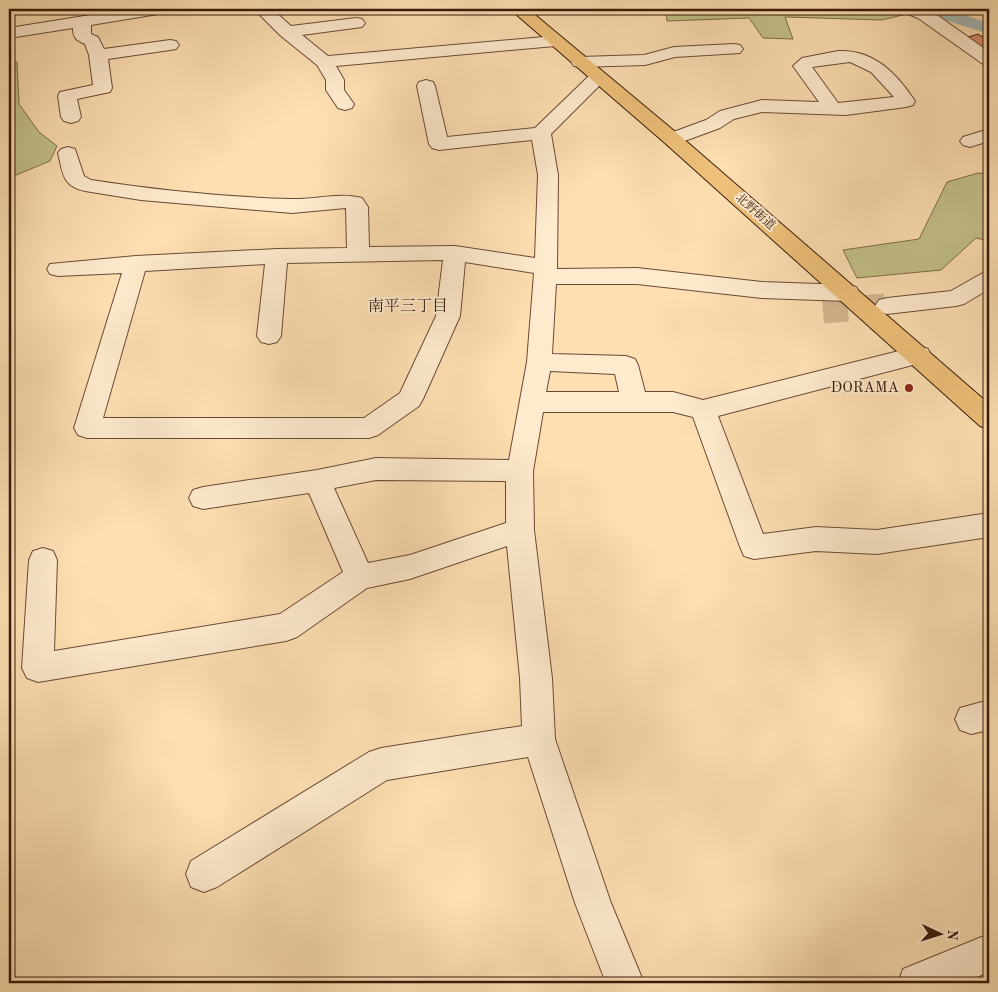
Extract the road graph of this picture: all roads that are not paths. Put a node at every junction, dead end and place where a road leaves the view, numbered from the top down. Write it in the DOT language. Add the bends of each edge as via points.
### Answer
graph roads {
  1 [pos="158,9"];
  2 [pos="262,9"];
  3 [pos="518,9"];
  4 [pos="911,9"];
  5 [pos="82,20"];
  6 [pos="356,23"];
  7 [pos="287,32"];
  8 [pos="9,33"];
  9 [pos="555,41"];
  10 [pos="170,45"];
  11 [pos="734,49"];
  12 [pos="98,55"];
  13 [pos="989,60"];
  14 [pos="324,62"];
  15 [pos="580,62"];
  16 [pos="598,77"];
  17 [pos="426,86"];
  18 [pos="345,104"];
  19 [pos="833,109"];
  20 [pos="71,117"];
  21 [pos="541,133"];
  22 [pos="989,135"];
  23 [pos="672,139"];
  24 [pos="970,141"];
  25 [pos="68,153"];
  26 [pos="456,253"];
  27 [pos="358,254"];
  28 [pos="277,256"];
  29 [pos="136,263"];
  30 [pos="58,269"];
  31 [pos="545,272"];
  32 [pos="989,279"];
  33 [pos="762,290"];
  34 [pos="848,293"];
  35 [pos="887,306"];
  36 [pos="823,310"];
  37 [pos="269,336"];
  38 [pos="919,355"];
  39 [pos="539,362"];
  40 [pos="531,402"];
  41 [pos="634,402"];
  42 [pos="702,410"];
  43 [pos="989,418"];
  44 [pos="369,428"];
  45 [pos="520,470"];
  46 [pos="365,471"];
  47 [pos="317,481"];
  48 [pos="203,498"];
  49 [pos="989,525"];
  50 [pos="520,530"];
  51 [pos="43,560"];
  52 [pos="360,577"];
  53 [pos="539,739"];
  54 [pos="204,874"];
  55 [pos="989,953"];
  56 [pos="625,983"];
  57 [pos="917,983"];
  1 -- 5 [label="street"];
  2 -- 7 [label="street"];
  3 -- 9 [label="main road, 北野街道"];
  4 -- 13 [label="street" via="924,14"];
  5 -- 8 [label="street"];
  5 -- 12 [label="street" via="82,36 92,41"];
  6 -- 7 [label="street"];
  7 -- 14 [label="street"];
  9 -- 14 [label="street"];
  9 -- 15 [label="main road, 北野街道"];
  10 -- 12 [label="street"];
  11 -- 15 [label="street" via="674,52 645,60"];
  12 -- 20 [label="street" via="103,88 67,96"];
  14 -- 18 [label="street" via="335,80 335,90"];
  15 -- 16 [label="main road, 北野街道"];
  16 -- 21 [label="street"];
  16 -- 23 [label="main road, 北野街道"];
  17 -- 21 [label="street" via="439,144"];
  19 -- 19 [label="street" via="802,66 808,62 854,57 866,60 897,86 906,101"];
  19 -- 23 [label="street" via="762,106 727,115"];
  21 -- 31 [label="street" via="548,175"];
  22 -- 24 [label="street"];
  23 -- 34 [label="main road, 北野街道"];
  25 -- 27 [label="street" via="75,179 85,185 142,194 292,206 355,202 358,206"];
  26 -- 27 [label="street"];
  26 -- 31 [label="street"];
  26 -- 44 [label="street" via="448,316 410,399"];
  27 -- 28 [label="street"];
  28 -- 29 [label="street"];
  28 -- 37 [label="street"];
  29 -- 30 [label="street"];
  29 -- 44 [label="street" via="88,428"];
  31 -- 33 [label="street" via="637,276"];
  31 -- 39 [label="street"];
  32 -- 35 [label="street" via="956,298"];
  33 -- 34 [label="street"];
  33 -- 36 [label="street" via="788,309"];
  34 -- 38 [label="main road, 北野街道"];
  38 -- 42 [label="street"];
  38 -- 43 [label="main road, 北野街道"];
  39 -- 40 [label="street"];
  39 -- 41 [label="street" via="626,366"];
  40 -- 41 [label="street"];
  40 -- 45 [label="street"];
  41 -- 42 [label="street" via="673,402"];
  42 -- 49 [label="street" via="754,547 816,539 876,542"];
  44 -- 46 [label="street"];
  45 -- 46 [label="street"];
  45 -- 50 [label="street"];
  46 -- 47 [label="street"];
  47 -- 48 [label="street"];
  47 -- 52 [label="street"];
  50 -- 52 [label="street" via="410,567"];
  50 -- 53 [label="street" via="536,678"];
  51 -- 52 [label="street" via="38,668 286,627"];
  53 -- 54 [label="street" via="381,764"];
  53 -- 56 [label="street" via="593,903"];
  55 -- 57 [label="street"];
}
